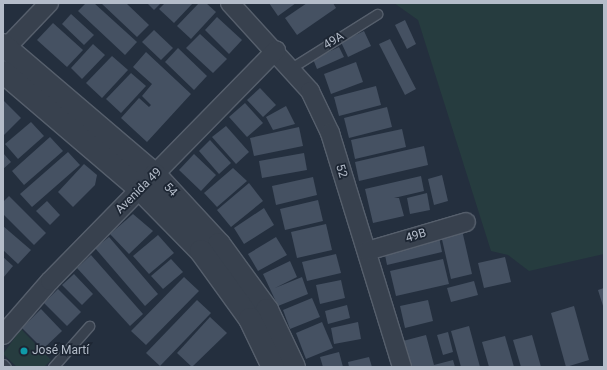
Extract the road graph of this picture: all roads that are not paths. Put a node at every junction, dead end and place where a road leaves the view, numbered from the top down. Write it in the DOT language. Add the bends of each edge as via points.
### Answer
graph roads {
  1 [pos="50,3"];
  2 [pos="230,3"];
  3 [pos="377,14"];
  4 [pos="4,47"];
  5 [pos="276,50"];
  6 [pos="291,68"];
  7 [pos="3,72"];
  8 [pos="148,182"];
  9 [pos="466,222"];
  10 [pos="366,251"];
  11 [pos="89,326"];
  12 [pos="3,335"];
  13 [pos="3,364"];
  14 [pos="6,367"];
  15 [pos="53,367"];
  16 [pos="273,367"];
  17 [pos="294,367"];
  18 [pos="402,367"];
  1 -- 4 [label="street"];
  2 -- 5 [label="street, 52"];
  3 -- 6 [label="lane, 49A"];
  4 -- 8 [label="street, 54"];
  5 -- 6 [label="street, 52"];
  5 -- 8 [label="street, Avenida 49"];
  6 -- 10 [label="street, 52" via="310,91 330,133"];
  7 -- 8 [label="street, 54"];
  8 -- 12 [label="street, Avenida 49" via="50,281"];
  8 -- 16 [label="street, 54" via="250,319"];
  8 -- 17 [label="street, 54" via="219,244 259,298"];
  9 -- 10 [label="street, 49B"];
  10 -- 18 [label="street, 52"];
  11 -- 15 [label="lane"];
  13 -- 14 [label="lane"];
}
